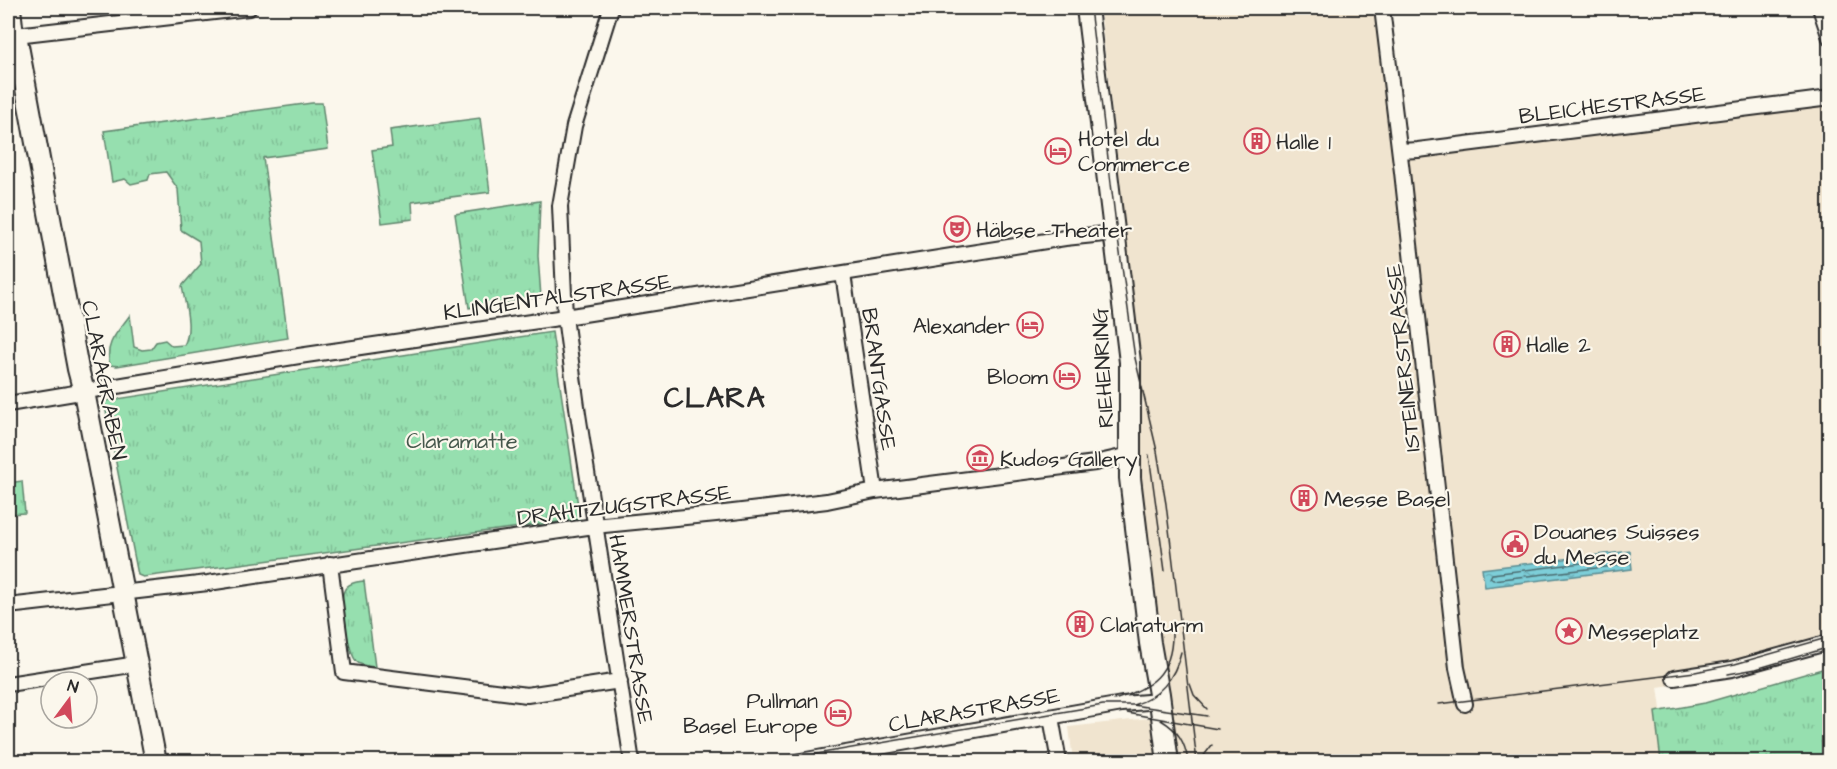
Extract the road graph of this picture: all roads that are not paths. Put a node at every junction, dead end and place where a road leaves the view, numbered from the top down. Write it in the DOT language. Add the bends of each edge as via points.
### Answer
graph roads {
  1 [pos="13,8"];
  2 [pos="249,8"];
  3 [pos="611,8"];
  4 [pos="1087,8"];
  5 [pos="1382,8"];
  6 [pos="1820,8"];
  7 [pos="12,36"];
  8 [pos="1830,38"];
  9 [pos="1830,98"];
  10 [pos="1400,151"];
  11 [pos="1114,233"];
  12 [pos="843,274"];
  13 [pos="565,317"];
  14 [pos="84,392"];
  15 [pos="8,404"];
  16 [pos="1130,455"];
  17 [pos="875,492"];
  18 [pos="594,526"];
  19 [pos="330,564"];
  20 [pos="123,593"];
  21 [pos="8,606"];
  22 [pos="1830,642"];
  23 [pos="137,664"];
  24 [pos="1674,678"];
  25 [pos="620,681"];
  26 [pos="8,684"];
  27 [pos="1160,701"];
  28 [pos="1465,704"];
  29 [pos="1051,717"];
  30 [pos="868,755"];
  31 [pos="156,762"];
  32 [pos="632,762"];
  33 [pos="795,762"];
  34 [pos="1059,762"];
  35 [pos="1168,762"];
  1 -- 7 [label="street, CLARAGRABEN"];
  2 -- 7 [label="street"];
  3 -- 13 [label="street, HAMMERSTRASSE" via="574,126 560,206"];
  4 -- 11 [label="main road, RIEHENRING"];
  5 -- 10 [label="street, ISTEINERSTRASSE"];
  6 -- 8 [label="street"];
  7 -- 14 [label="main road, CLARAGRABEN"];
  9 -- 10 [label="street, BLEICHESTRASSE"];
  10 -- 28 [label="street, ISTEINERSTRASSE" via="1457,668"];
  11 -- 12 [label="street, KLINGENTALSTRASSE"];
  11 -- 16 [label="main road, RIEHENRING" via="1130,362"];
  12 -- 13 [label="street, KLINGENTALSTRASSE"];
  12 -- 17 [label="street, BRANTGASSE"];
  13 -- 14 [label="street, KLINGENTALSTRASSE"];
  13 -- 18 [label="street, HAMMERSTRASSE"];
  14 -- 15 [label="street, KLINGENTALSTRASSE"];
  14 -- 20 [label="main road, CLARAGRABEN"];
  16 -- 17 [label="street, DRAHTZUGSTRASSE"];
  16 -- 27 [label="main road, RIEHENRING" via="1131,490"];
  17 -- 18 [label="street, DRAHTZUGSTRASSE" via="827,501"];
  18 -- 19 [label="street, DRAHTZUGSTRASSE"];
  18 -- 25 [label="street, HAMMERSTRASSE"];
  19 -- 20 [label="street, DRAHTZUGSTRASSE"];
  19 -- 25 [label="street" via="344,672 527,695"];
  20 -- 21 [label="street, DRAHTZUGSTRASSE"];
  20 -- 23 [label="main road, CLARAGRABEN"];
  22 -- 24 [label="street" via="1732,669"];
  23 -- 26 [label="street"];
  23 -- 31 [label="main road, CLARAGRABEN"];
  25 -- 32 [label="street, HAMMERSTRASSE"];
  27 -- 29 [label="street, CLARASTRASSE"];
  27 -- 35 [label="main road, RIEHENRING"];
  29 -- 30 [label="street, CLARASTRASSE"];
  29 -- 34 [label="street"];
  30 -- 33 [label="street, CLARASTRASSE"];
}
